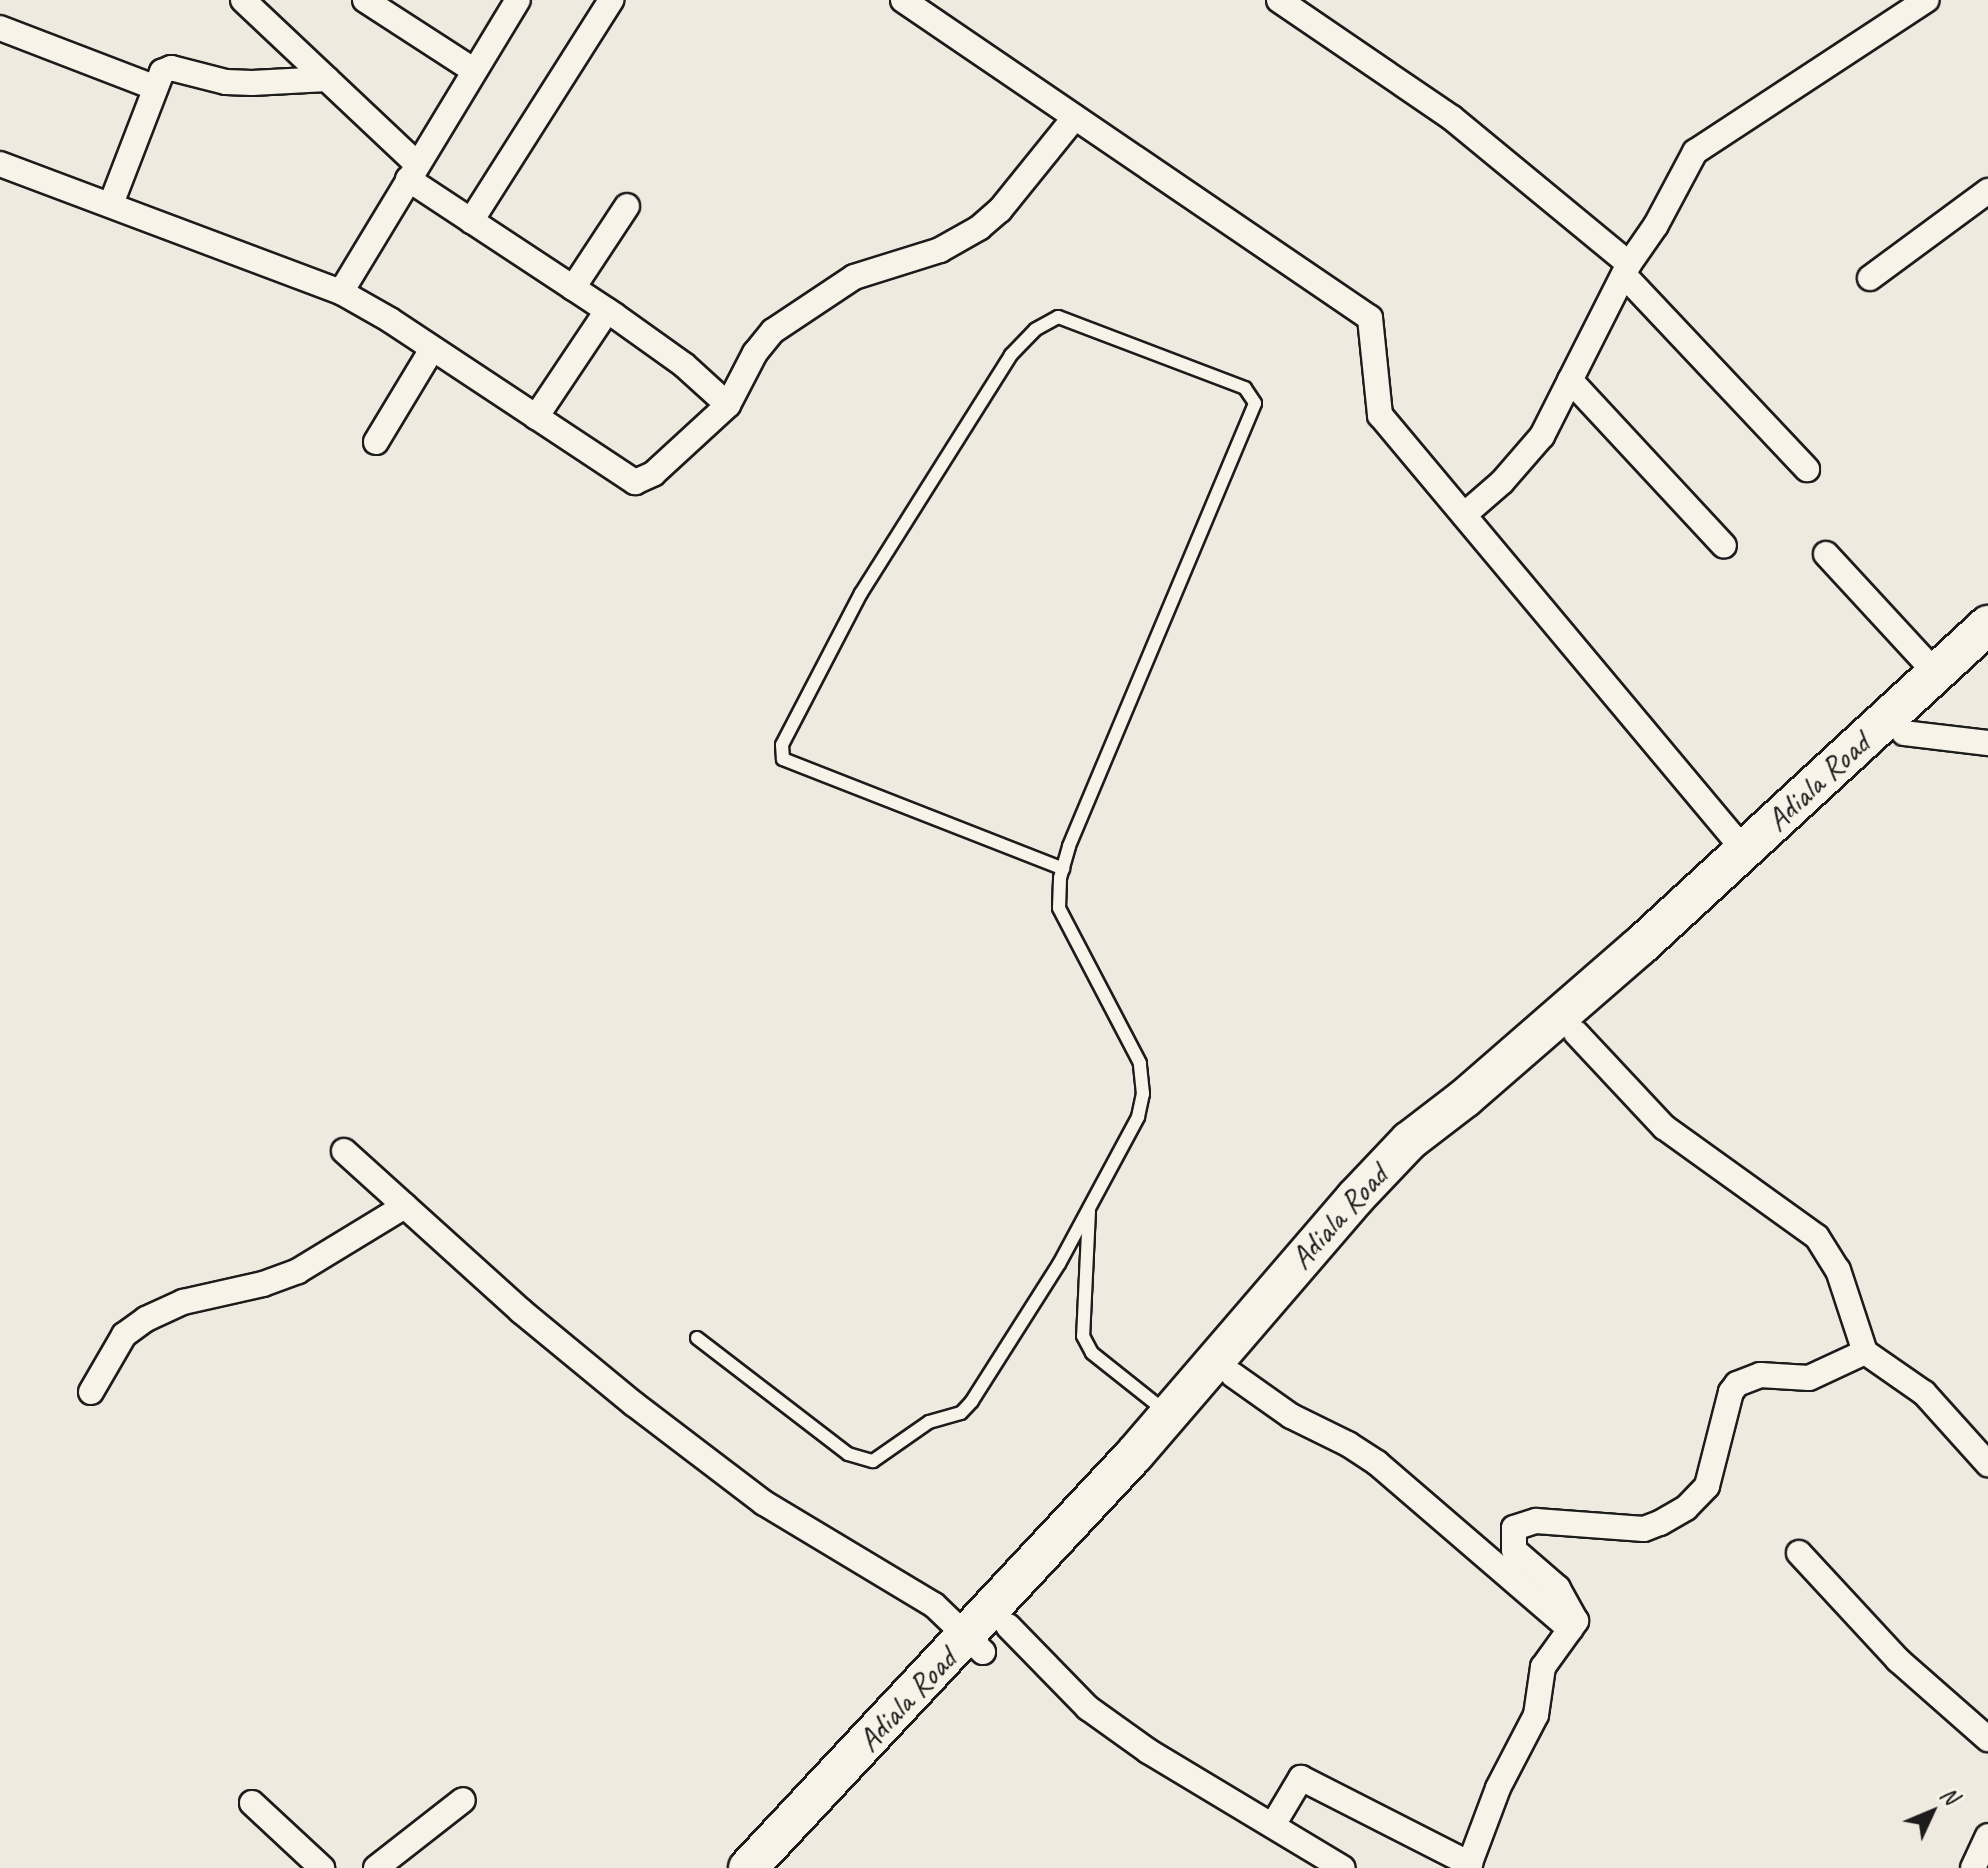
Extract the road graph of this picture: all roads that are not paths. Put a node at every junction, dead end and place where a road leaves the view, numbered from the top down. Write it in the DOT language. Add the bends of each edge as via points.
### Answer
graph roads {
  1 [pos="243,0"];
  2 [pos="365,0"];
  3 [pos="518,0"];
  4 [pos="611,0"];
  5 [pos="903,0"];
  6 [pos="1279,0"];
  7 [pos="1926,0"];
  8 [pos="0,28"];
  9 [pos="473,70"];
  10 [pos="327,79"];
  11 [pos="154,87"];
  12 [pos="1075,117"];
  13 [pos="0,164"];
  14 [pos="413,172"];
  15 [pos="1988,191"];
  16 [pos="111,204"];
  17 [pos="627,206"];
  18 [pos="471,221"];
  19 [pos="1626,269"];
  20 [pos="1870,278"];
  21 [pos="573,288"];
  22 [pos="341,292"];
  23 [pos="607,311"];
  24 [pos="432,349"];
  25 [pos="1570,380"];
  26 [pos="728,405"];
  27 [pos="536,417"];
  28 [pos="376,442"];
  29 [pos="1807,469"];
  30 [pos="1464,515"];
  31 [pos="1724,546"];
  32 [pos="1826,554"];
  33 [pos="1988,625"];
  34 [pos="1988,651"];
  35 [pos="1936,673"];
  36 [pos="1904,733"];
  37 [pos="1988,743"];
  38 [pos="1744,850"];
  39 [pos="1063,869"];
  40 [pos="1576,1033"];
  41 [pos="344,1151"];
  42 [pos="405,1206"];
  43 [pos="1089,1208"];
  44 [pos="697,1338"];
  45 [pos="1865,1352"];
  46 [pos="1233,1375"];
  47 [pos="91,1392"];
  48 [pos="1169,1414"];
  49 [pos="1988,1464"];
  50 [pos="1799,1553"];
  51 [pos="1570,1629"];
  52 [pos="986,1638"];
  53 [pos="1988,1739"];
  54 [pos="463,1800"];
  55 [pos="252,1803"];
  56 [pos="1273,1825"];
  57 [pos="1988,1836"];
  58 [pos="1469,1866"];
  59 [pos="322,1868"];
  60 [pos="376,1868"];
  61 [pos="748,1868"];
  62 [pos="780,1868"];
  63 [pos="1343,1868"];
  64 [pos="1973,1868"];
  1 -- 10 [label="street"];
  2 -- 9 [label="street"];
  3 -- 9 [label="street"];
  4 -- 18 [label="street"];
  5 -- 12 [label="street"];
  6 -- 19 [label="street" via="1452,118"];
  7 -- 19 [label="street" via="1695,152"];
  8 -- 11 [label="street"];
  9 -- 14 [label="street"];
  10 -- 11 [label="street" via="226,82 171,68 162,72"];
  10 -- 14 [label="street"];
  11 -- 16 [label="street"];
  12 -- 26 [label="street" via="1000,210 979,228 940,250 854,277 773,331"];
  12 -- 30 [label="street" via="1370,318 1380,415"];
  13 -- 16 [label="street"];
  14 -- 18 [label="street"];
  14 -- 22 [label="street"];
  15 -- 20 [label="street"];
  16 -- 22 [label="street"];
  17 -- 21 [label="street"];
  18 -- 21 [label="street"];
  19 -- 25 [label="street"];
  19 -- 29 [label="street"];
  21 -- 23 [label="street"];
  22 -- 24 [label="street"];
  23 -- 26 [label="street" via="693,372"];
  23 -- 27 [label="street"];
  24 -- 27 [label="street"];
  24 -- 28 [label="street"];
  25 -- 30 [label="street" via="1542,436"];
  25 -- 31 [label="street"];
  26 -- 27 [label="street" via="653,474 635,482"];
  30 -- 38 [label="street"];
  32 -- 35 [label="street"];
  33 -- 35 [label="main road, Adiala Road"];
  34 -- 36 [label="main road, Adiala Road"];
  35 -- 38 [label="main road, Adiala Road"];
  36 -- 37 [label="street"];
  36 -- 40 [label="main road, Adiala Road"];
  38 -- 48 [label="main road, Adiala Road" via="1465,1098 1409,1141"];
  39 -- 39 [label="lane" via="783,759 782,745 861,593 1011,355 1035,330 1058,317 1245,388 1255,403"];
  39 -- 43 [label="lane" via="1059,908 1140,1063 1143,1094 1138,1117"];
  40 -- 45 [label="street" via="1664,1127 1817,1237 1838,1270"];
  40 -- 46 [label="main road, Adiala Road" via="1424,1157"];
  41 -- 42 [label="street"];
  42 -- 47 [label="street" via="298,1271 183,1302 146,1319 124,1335"];
  42 -- 52 [label="street" via="521,1311 764,1503"];
  43 -- 44 [label="lane" via="972,1401 961,1413 929,1422 873,1461 848,1454"];
  43 -- 48 [label="lane" via="1083,1336 1092,1353"];
  45 -- 49 [label="street" via="1924,1393"];
  45 -- 51 [label="street" via="1809,1378 1760,1375 1737,1384 1707,1486 1686,1508 1660,1523 1644,1529 1536,1521 1514,1528 1514,1550 1558,1588 1575,1616"];
  46 -- 51 [label="street" via="1291,1416 1377,1463"];
  46 -- 52 [label="main road, Adiala Road" via="1151,1470"];
  48 -- 52 [label="main road, Adiala Road"];
  50 -- 53 [label="street" via="1898,1660"];
  51 -- 58 [label="street" via="1543,1667 1536,1715 1498,1788"];
  52 -- 56 [label="street" via="1148,1751"];
  52 -- 61 [label="main road, Adiala Road"];
  52 -- 62 [label="main road, Adiala Road"];
  54 -- 60 [label="street"];
  55 -- 59 [label="street"];
  56 -- 58 [label="street" via="1301,1778"];
  56 -- 63 [label="street"];
  57 -- 64 [label="street"];
}
